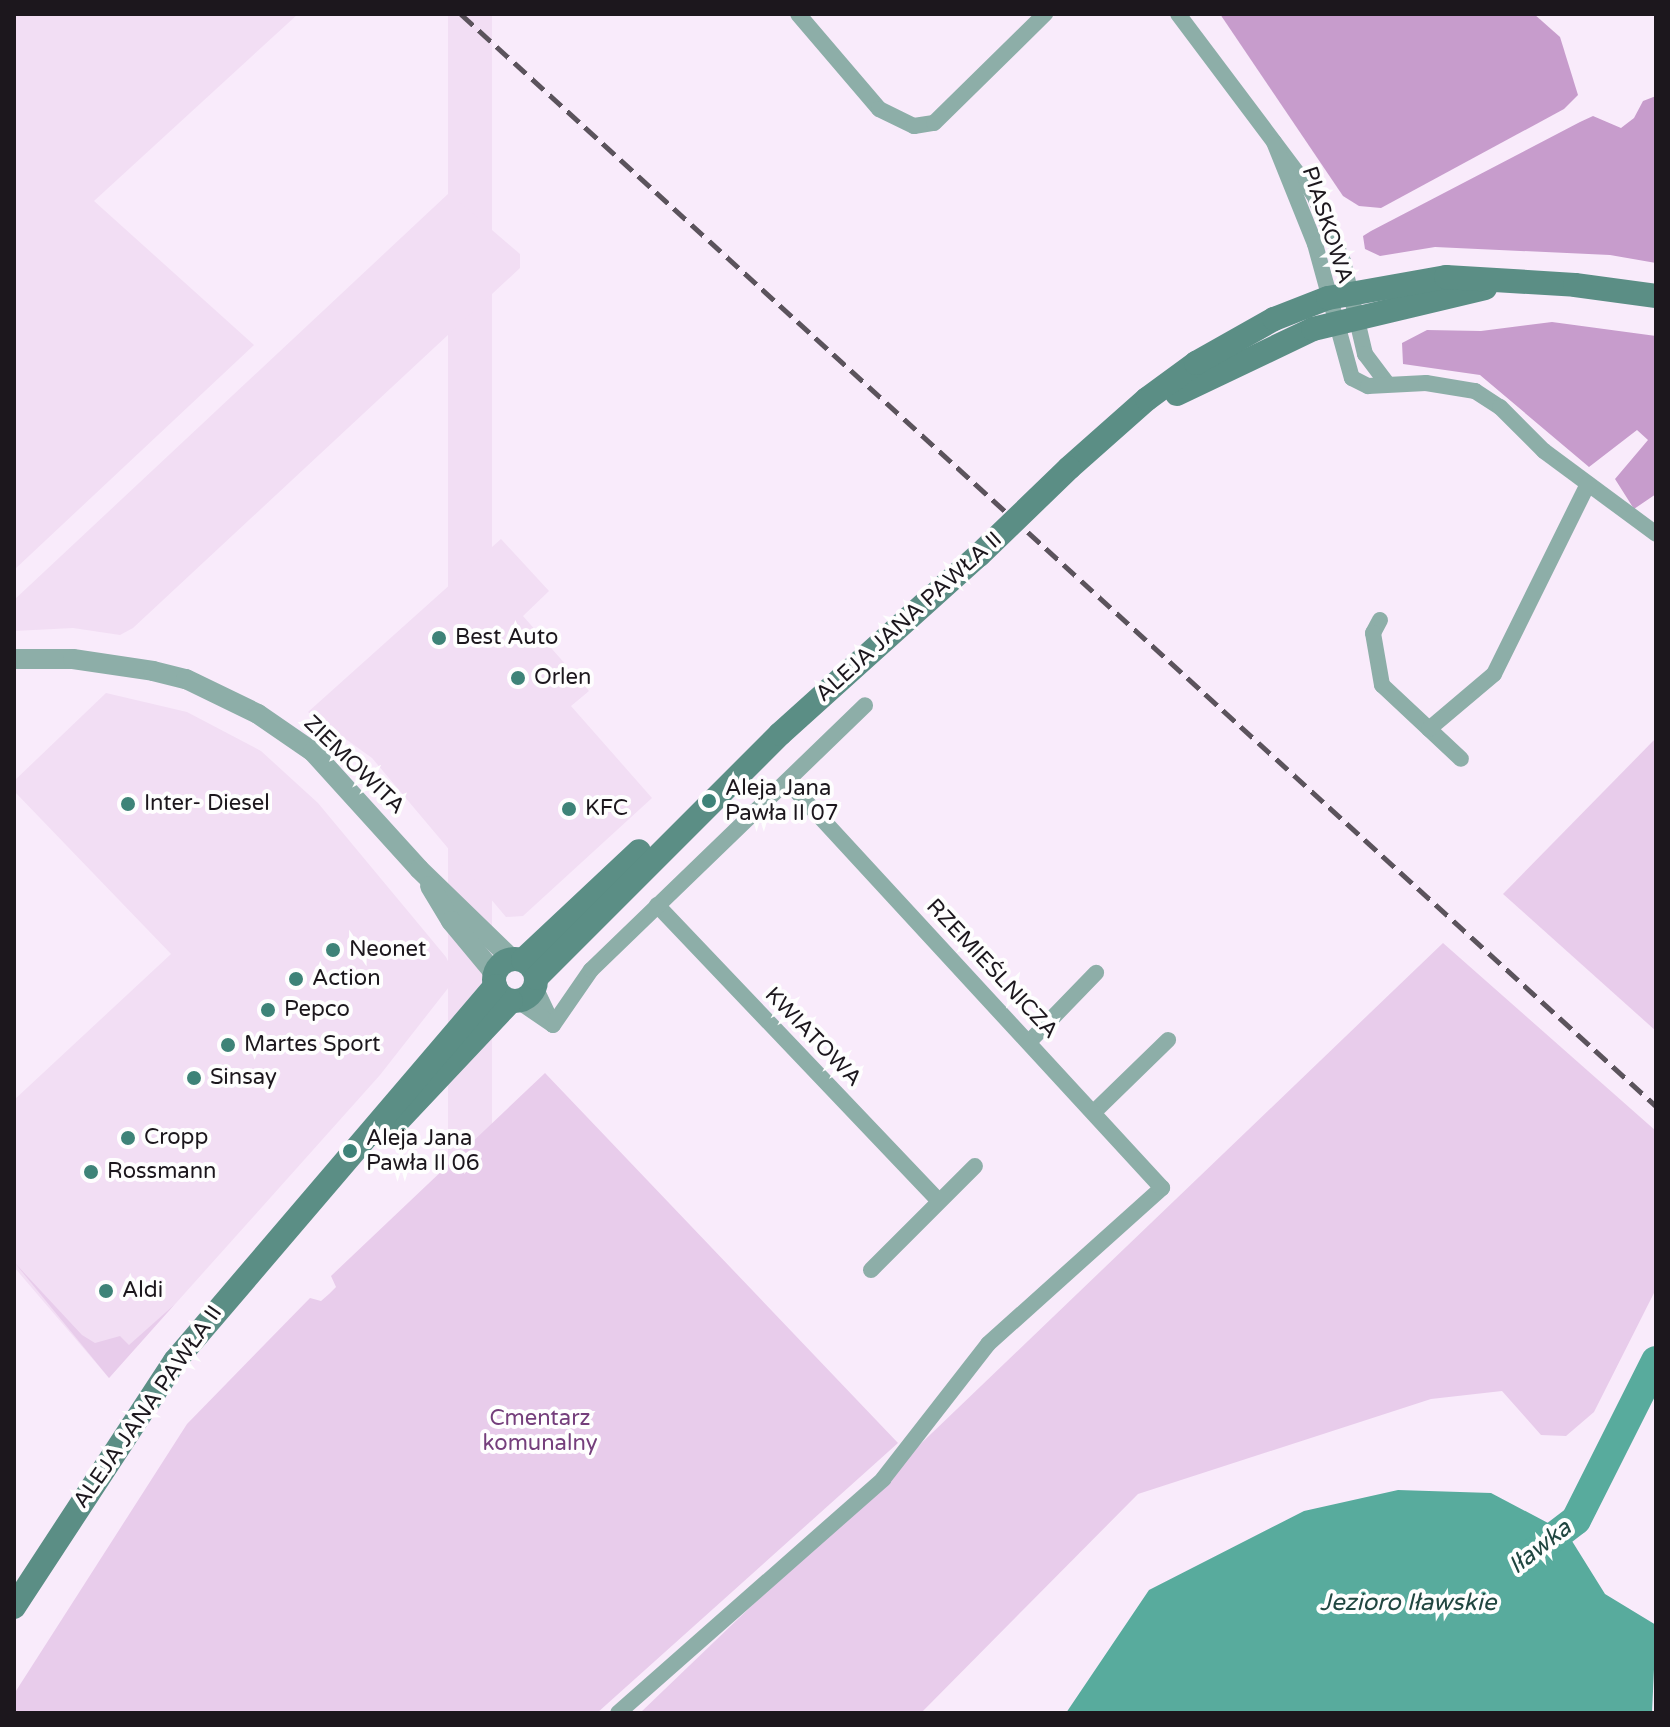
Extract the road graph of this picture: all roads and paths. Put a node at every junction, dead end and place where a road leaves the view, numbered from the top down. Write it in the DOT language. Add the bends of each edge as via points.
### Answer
graph roads {
  1 [pos="798,14"];
  2 [pos="1045,14"];
  3 [pos="1178,14"];
  4 [pos="1274,142"];
  5 [pos="1518,281"];
  6 [pos="1340,295"];
  7 [pos="1656,296"];
  8 [pos="1345,319"];
  9 [pos="1110,433"];
  10 [pos="1588,484"];
  11 [pos="1656,534"];
  12 [pos="1380,620"];
  13 [pos="14,659"];
  14 [pos="865,705"];
  15 [pos="1429,729"];
  16 [pos="1461,759"];
  17 [pos="787,781"];
  18 [pos="657,905"];
  19 [pos="1096,973"];
  20 [pos="516,981"];
  21 [pos="1168,1040"];
  22 [pos="1030,1041"];
  23 [pos="1095,1111"];
  24 [pos="975,1166"];
  25 [pos="937,1199"];
  26 [pos="871,1270"];
  27 [pos="14,1606"];
  28 [pos="618,1713"];
  1 -- 2 [label="street" via="879,109 914,126 934,123"];
  3 -- 4 [label="street, PIASKOWA"];
  4 -- 6 [label="street, PIASKOWA"];
  4 -- 6 [label="street, PIASKOWA" via="1314,195"];
  5 -- 6 [label="main road, ALEJA JANA PAWŁA II" via="1446,277"];
  5 -- 7 [label="main road, ALEJA JANA PAWŁA II"];
  5 -- 8 [label="main road, ALEJA JANA PAWŁA II"];
  6 -- 8 [label="street, PIASKOWA"];
  6 -- 8 [label="street, PIASKOWA"];
  6 -- 9 [label="main road, ALEJA JANA PAWŁA II" via="1274,319 1208,356"];
  8 -- 9 [label="main road, ALEJA JANA PAWŁA II" via="1198,381"];
  8 -- 10 [label="street" via="1352,378 1368,386 1386,382 1475,391"];
  9 -- 20 [label="main road, ALEJA JANA PAWŁA II, bridge" via="709,801 645,846"];
  10 -- 11 [label="street"];
  10 -- 15 [label="street" via="1494,674"];
  12 -- 15 [label="street" via="1373,633 1382,685"];
  13 -- 20 [label="street, ZIEMOWITA" via="114,664 175,676 222,694 313,752 419,869 451,921"];
  14 -- 17 [label="street"];
  15 -- 16 [label="street"];
  17 -- 18 [label="street"];
  17 -- 22 [label="street, RZEMIEŚLNICZA"];
  18 -- 20 [label="street" via="591,970 553,1025"];
  18 -- 25 [label="street, KWIATOWA"];
  19 -- 22 [label="street"];
  20 -- 27 [label="main road, ALEJA JANA PAWŁA II" via="360,1161 294,1219 175,1361"];
  21 -- 23 [label="street"];
  22 -- 23 [label="street, RZEMIEŚLNICZA"];
  23 -- 28 [label="street, RZEMIEŚLNICZA" via="1162,1188 988,1344 883,1479"];
  24 -- 25 [label="street"];
  25 -- 26 [label="street"];
}
